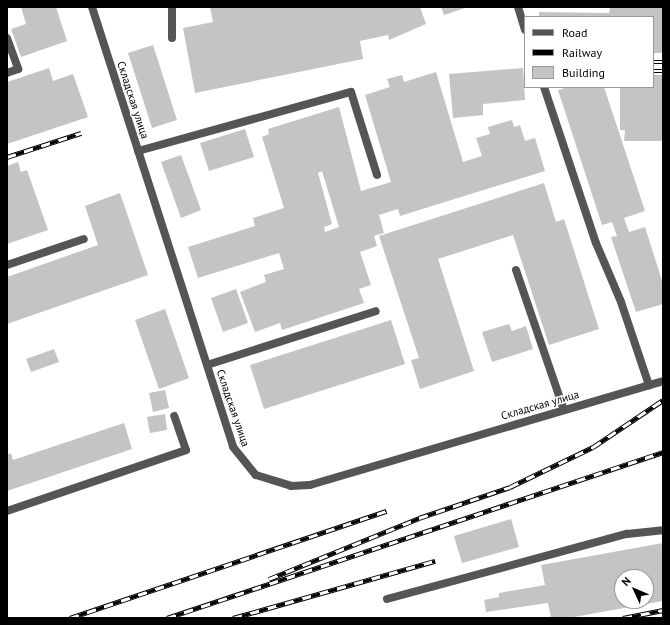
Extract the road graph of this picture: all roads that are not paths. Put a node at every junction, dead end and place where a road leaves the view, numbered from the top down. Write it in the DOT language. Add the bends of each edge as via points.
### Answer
graph roads {
  1 [pos="92,7"];
  2 [pos="172,7"];
  3 [pos="518,7"];
  4 [pos="524,27"];
  5 [pos="7,38"];
  6 [pos="172,38"];
  7 [pos="7,73"];
  8 [pos="544,88"];
  9 [pos="138,151"];
  10 [pos="377,175"];
  11 [pos="84,238"];
  12 [pos="7,265"];
  13 [pos="516,270"];
  14 [pos="376,311"];
  15 [pos="207,365"];
  16 [pos="663,381"];
  17 [pos="649,385"];
  18 [pos="564,410"];
  19 [pos="174,416"];
  20 [pos="7,511"];
  21 [pos="663,530"];
  22 [pos="387,599"];
  1 -- 9 [label="street, Складская улица"];
  2 -- 6 [label="street"];
  3 -- 4 [label="street"];
  5 -- 7 [label="street" via="18,69"];
  8 -- 17 [label="street" via="596,243 621,302"];
  9 -- 10 [label="street" via="351,92"];
  9 -- 15 [label="street, Складская улица"];
  11 -- 12 [label="street"];
  13 -- 18 [label="street"];
  14 -- 15 [label="street"];
  15 -- 18 [label="street, Складская улица" via="233,447 244,464 256,475 291,486 310,485"];
  16 -- 17 [label="street, Складская улица"];
  17 -- 18 [label="street, Складская улица"];
  19 -- 20 [label="street" via="186,450"];
  21 -- 22 [label="street" via="627,534"];
}
